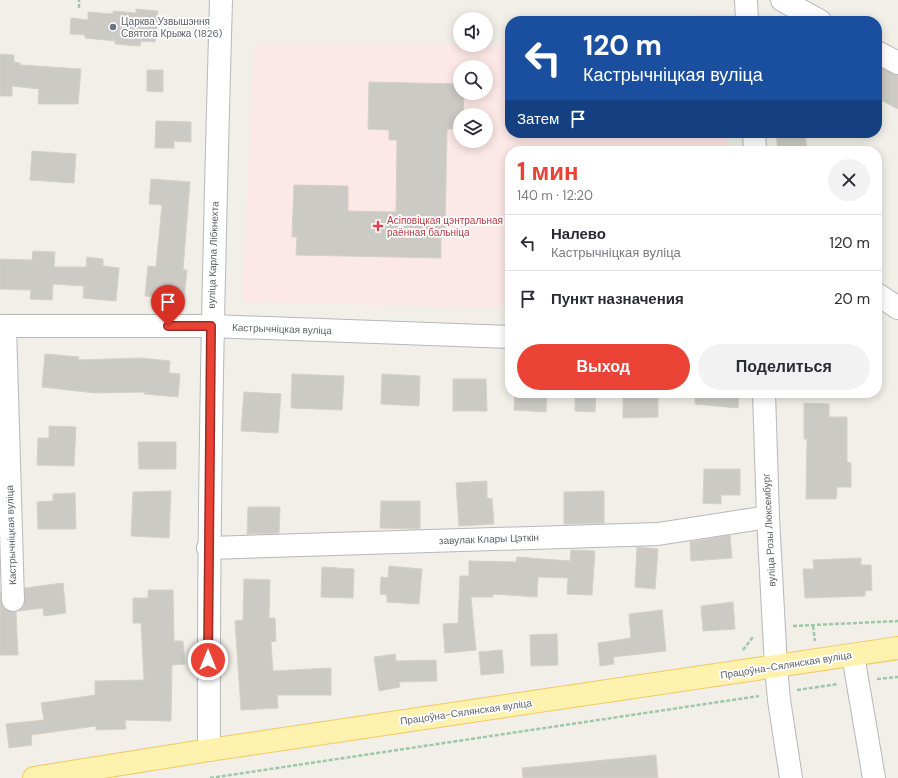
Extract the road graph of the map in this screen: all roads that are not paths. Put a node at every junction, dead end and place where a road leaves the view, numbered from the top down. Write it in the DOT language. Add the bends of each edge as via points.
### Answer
graph roads {
  1 [pos="221,0"];
  2 [pos="746,0"];
  3 [pos="782,0"];
  4 [pos="747,16"];
  5 [pos="811,16"];
  6 [pos="882,55"];
  7 [pos="898,63"];
  8 [pos="882,297"];
  9 [pos="898,308"];
  10 [pos="3,326"];
  11 [pos="211,326"];
  12 [pos="505,337"];
  13 [pos="764,398"];
  14 [pos="768,517"];
  15 [pos="208,548"];
  16 [pos="13,600"];
  17 [pos="898,648"];
  18 [pos="853,655"];
  19 [pos="776,667"];
  20 [pos="209,750"];
  21 [pos="34,778"];
  22 [pos="791,778"];
  23 [pos="874,778"];
  1 -- 11 [label="street, вуліца Карла Лібкнехта"];
  2 -- 4 [label="street"];
  3 -- 5 [label="street"];
  6 -- 7 [label="street"];
  8 -- 9 [label="street"];
  10 -- 11 [label="street, Кастрычніцкая вуліца"];
  10 -- 16 [label="street, Кастрычніцкая вуліца"];
  11 -- 12 [label="street, Кастрычніцкая вуліца"];
  11 -- 15 [label="street, вуліца Карла Лібкнехта"];
  13 -- 14 [label="street, вуліца Розы Люксембург"];
  14 -- 15 [label="street, завулак Клары Цэткін" via="658,534"];
  14 -- 19 [label="street, вуліца Розы Люксембург"];
  15 -- 20 [label="street, вуліца Карла Лібкнехта"];
  17 -- 18 [label="main road, Працоўна-Сялянская вуліца"];
  18 -- 19 [label="main road, Працоўна-Сялянская вуліца"];
  18 -- 23 [label="street"];
  19 -- 20 [label="main road, Працоўна-Сялянская вуліца"];
  19 -- 22 [label="street, вуліца Розы Люксембург"];
  20 -- 21 [label="main road, Працоўна-Сялянская вуліца"];
}
